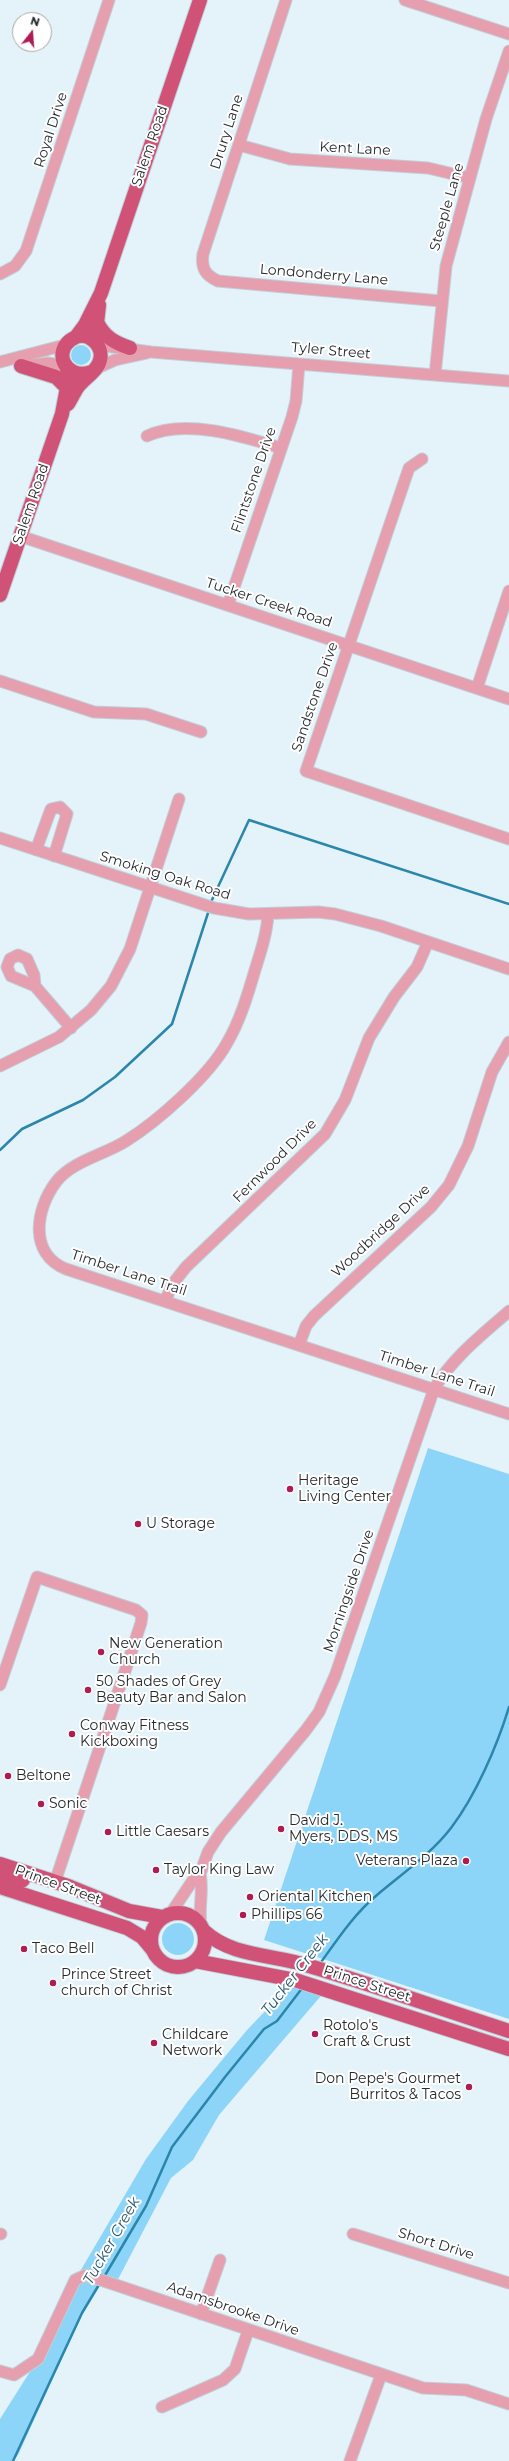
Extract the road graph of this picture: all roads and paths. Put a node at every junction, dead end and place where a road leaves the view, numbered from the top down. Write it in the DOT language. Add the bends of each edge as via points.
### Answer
graph roads {
  1 [pos="109,0"];
  2 [pos="200,0"];
  3 [pos="286,0"];
  4 [pos="405,0"];
  5 [pos="509,34"];
  6 [pos="509,51"];
  7 [pos="239,145"];
  8 [pos="470,178"];
  9 [pos="0,274"];
  10 [pos="206,274"];
  11 [pos="101,293"];
  12 [pos="441,301"];
  13 [pos="97,322"];
  14 [pos="71,341"];
  15 [pos="97,343"];
  16 [pos="130,348"];
  17 [pos="151,352"];
  18 [pos="0,363"];
  19 [pos="299,364"];
  20 [pos="21,366"];
  21 [pos="67,367"];
  22 [pos="93,371"];
  23 [pos="435,375"];
  24 [pos="509,381"];
  25 [pos="67,388"];
  26 [pos="62,414"];
  27 [pos="147,436"];
  28 [pos="281,448"];
  29 [pos="422,459"];
  30 [pos="20,536"];
  31 [pos="0,591"];
  32 [pos="509,591"];
  33 [pos="228,605"];
  34 [pos="348,645"];
  35 [pos="0,681"];
  36 [pos="477,688"];
  37 [pos="509,699"];
  38 [pos="201,732"];
  39 [pos="179,799"];
  40 [pos="0,838"];
  41 [pos="509,839"];
  42 [pos="36,850"];
  43 [pos="54,856"];
  44 [pos="150,887"];
  45 [pos="268,914"];
  46 [pos="428,942"];
  47 [pos="509,969"];
  48 [pos="35,986"];
  49 [pos="71,1028"];
  50 [pos="509,1042"];
  51 [pos="0,1066"];
  52 [pos="166,1300"];
  53 [pos="509,1311"];
  54 [pos="299,1345"];
  55 [pos="434,1389"];
  56 [pos="509,1414"];
  57 [pos="0,1685"];
  58 [pos="0,1864"];
  59 [pos="200,1874"];
  60 [pos="49,1880"];
  61 [pos="2,1884"];
  62 [pos="166,1915"];
  63 [pos="202,1928"];
  64 [pos="152,1949"];
  65 [pos="195,1961"];
  66 [pos="509,2031"];
  67 [pos="509,2049"];
  68 [pos="353,2234"];
  69 [pos="220,2260"];
  70 [pos="509,2283"];
  71 [pos="202,2314"];
  72 [pos="248,2332"];
  73 [pos="0,2371"];
  74 [pos="381,2375"];
  75 [pos="509,2404"];
  76 [pos="162,2407"];
  77 [pos="350,2461"];
  1 -- 9 [label="street, Royal Drive" via="26,252 14,266"];
  2 -- 11 [label="main road, Salem Road"];
  3 -- 7 [label="street, Drury Lane"];
  4 -- 5 [label="street"];
  6 -- 8 [label="street, Steeple Lane" via="486,119"];
  7 -- 8 [label="street, Kent Lane" via="290,159 428,168"];
  7 -- 10 [label="street, Drury Lane" via="203,254 201,262"];
  8 -- 12 [label="street, Steeple Lane" via="446,266"];
  10 -- 12 [label="street, Londonderry Lane" via="218,281"];
  11 -- 13 [label="main road, Salem Road"];
  11 -- 14 [label="main road, Salem Road" via="85,325"];
  12 -- 23 [label="street, Steeple Lane"];
  13 -- 15 [label="main road, Salem Road"];
  13 -- 16 [label="main road" via="107,336"];
  14 -- 15 [label="main road" via="89,338"];
  14 -- 18 [label="street"];
  14 -- 21 [label="main road" via="62,357"];
  15 -- 16 [label="street, Tyler Street" via="121,350"];
  15 -- 22 [label="main road" via="100,360"];
  16 -- 17 [label="street, Tyler Street"];
  17 -- 19 [label="street, Tyler Street"];
  17 -- 22 [label="street, Tyler Street" via="114,360"];
  18 -- 20 [label="street"];
  19 -- 23 [label="street, Tyler Street"];
  19 -- 28 [label="street, Flintstone Drive" via="296,401"];
  20 -- 21 [label="street" via="48,363"];
  20 -- 25 [label="main road" via="56,377"];
  21 -- 22 [label="main road" via="78,374"];
  21 -- 25 [label="main road, Salem Road"];
  22 -- 26 [label="main road, Salem Road" via="77,389"];
  23 -- 24 [label="street, Tyler Street"];
  25 -- 26 [label="main road, Salem Road"];
  26 -- 30 [label="main road, Salem Road"];
  27 -- 28 [label="street" via="160,430 173,429 216,432"];
  28 -- 33 [label="street, Flintstone Drive"];
  29 -- 34 [label="street, Sandstone Drive" via="408,468"];
  30 -- 31 [label="main road, Salem Road"];
  30 -- 33 [label="street, Tucker Creek Road"];
  32 -- 36 [label="street"];
  33 -- 34 [label="street, Tucker Creek Road"];
  34 -- 36 [label="street, Tucker Creek Road"];
  34 -- 41 [label="street, Sandstone Drive" via="306,771"];
  35 -- 38 [label="street" via="94,712 146,714"];
  36 -- 37 [label="street, Tucker Creek Road"];
  39 -- 44 [label="street"];
  40 -- 42 [label="street, Smoking Oak Road"];
  42 -- 43 [label="street, Smoking Oak Road"];
  42 -- 43 [label="street" via="51,809 60,807 67,814"];
  43 -- 44 [label="street, Smoking Oak Road"];
  44 -- 45 [label="street, Smoking Oak Road" via="214,908"];
  44 -- 49 [label="street" via="119,974 91,1010"];
  45 -- 46 [label="street, Smoking Oak Road" via="335,914"];
  45 -- 52 [label="street, Timber Lane Trail" via="267,930 243,1006 227,1044 210,1068 137,1134 60,1177 47,1198 41,1216 39,1240 44,1252 54,1263"];
  46 -- 47 [label="street, Smoking Oak Road"];
  46 -- 52 [label="street, Fernwood Drive" via="417,967 394,996 369,1038 345,1100 325,1134 186,1267 171,1286"];
  48 -- 49 [label="street"];
  49 -- 51 [label="street" via="46,1045"];
  50 -- 54 [label="street, Woodbridge Drive" via="492,1072 468,1146 449,1185 422,1216 314,1316 306,1326"];
  52 -- 54 [label="street, Timber Lane Trail"];
  53 -- 55 [label="street, Morningside Drive" via="455,1359"];
  54 -- 55 [label="street, Timber Lane Trail"];
  55 -- 56 [label="street, Timber Lane Trail"];
  55 -- 59 [label="street, Morningside Drive" via="335,1676 319,1712 221,1832 208,1852"];
  57 -- 60 [label="street" via="37,1577 140,1613 141,1623"];
  58 -- 60 [label="main road, Prince Street"];
  59 -- 62 [label="street, Morningside Drive"];
  59 -- 63 [label="street, Morningside Drive" via="202,1883 199,1911"];
  60 -- 61 [label="main road" via="45,1891 17,1884"];
  60 -- 62 [label="main road, Prince Street" via="129,1912"];
  61 -- 64 [label="main road, Prince Street" via="127,1928 142,1937"];
  62 -- 63 [label="main road" via="186,1914"];
  62 -- 64 [label="main road" via="155,1924 151,1934"];
  63 -- 65 [label="main road" via="204,1948"];
  63 -- 66 [label="main road, Prince Street" via="217,1942 231,1949 306,1964"];
  64 -- 65 [label="main road" via="160,1960 168,1965 183,1966"];
  65 -- 67 [label="main road, Prince Street" via="295,1980"];
  68 -- 70 [label="street, Short Drive"];
  69 -- 71 [label="street"];
  71 -- 72 [label="street, Adamsbrooke Drive"];
  71 -- 73 [label="street, Adamsbrooke Drive" via="86,2275 74,2280 38,2359 14,2375"];
  72 -- 74 [label="street, Adamsbrooke Drive"];
  72 -- 76 [label="street" via="235,2369 223,2380"];
  74 -- 75 [label="street, Adamsbrooke Drive" via="423,2388 466,2390"];
  74 -- 77 [label="street"];
}
